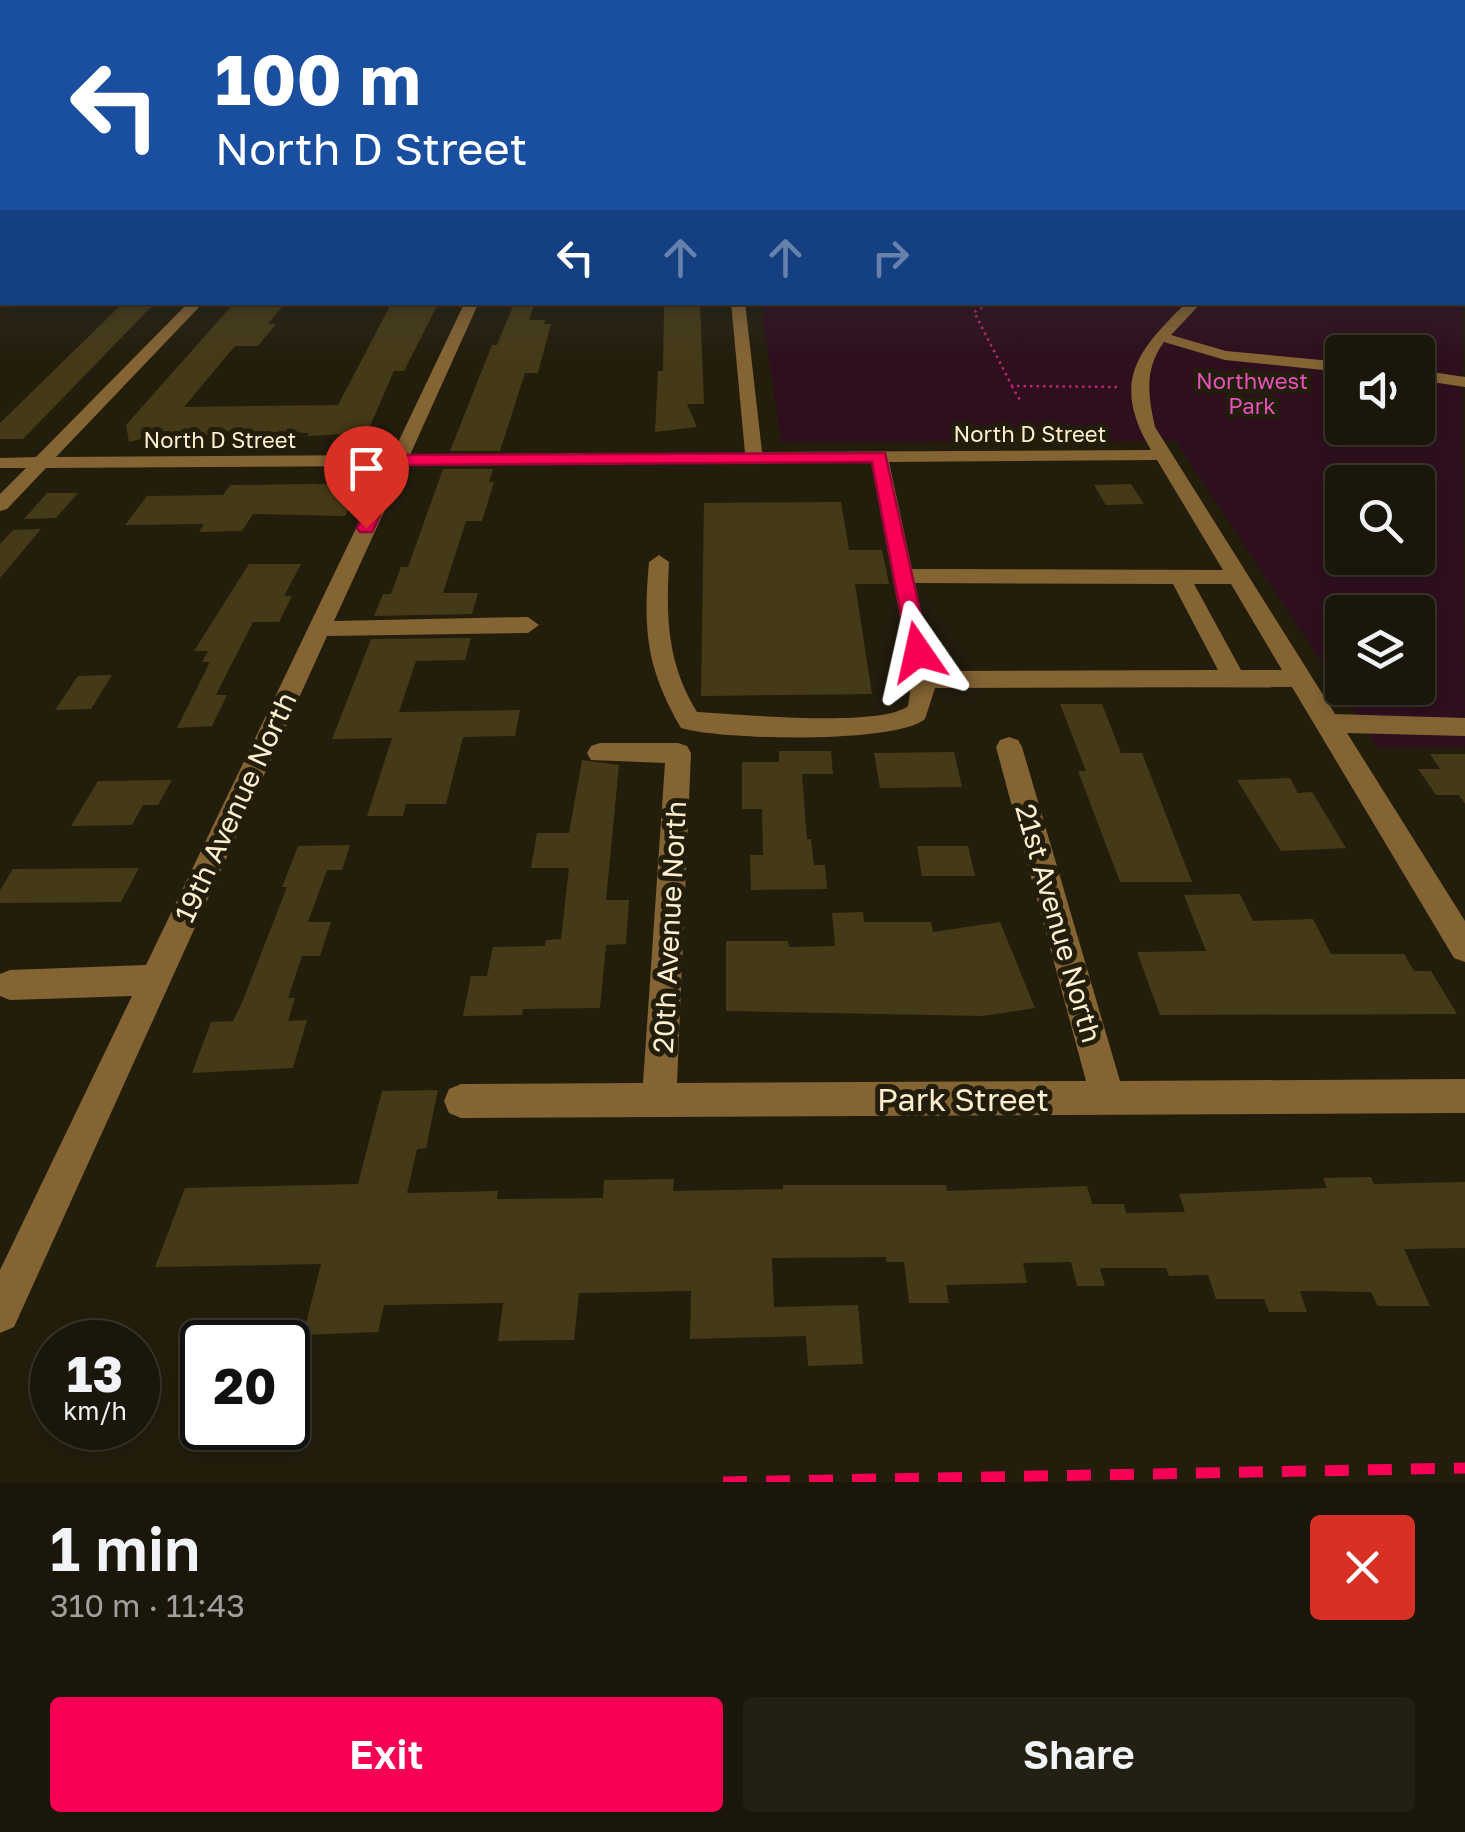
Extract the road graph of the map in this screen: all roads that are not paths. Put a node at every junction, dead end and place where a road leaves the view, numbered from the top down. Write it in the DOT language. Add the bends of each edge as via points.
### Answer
graph roads {
  1 [pos="194,305"];
  2 [pos="471,305"];
  3 [pos="738,305"];
  4 [pos="1192,305"];
  5 [pos="1159,336"];
  6 [pos="1325,366"];
  7 [pos="1435,378"];
  8 [pos="1465,382"];
  9 [pos="1161,455"];
  10 [pos="879,457"];
  11 [pos="754,458"];
  12 [pos="398,460"];
  13 [pos="0,463"];
  14 [pos="41,463"];
  15 [pos="0,505"];
  16 [pos="659,562"];
  17 [pos="903,576"];
  18 [pos="1180,577"];
  19 [pos="1236,577"];
  20 [pos="528,625"];
  21 [pos="318,629"];
  22 [pos="1299,678"];
  23 [pos="1234,679"];
  24 [pos="924,680"];
  25 [pos="1326,723"];
  26 [pos="1465,727"];
  27 [pos="1009,747"];
  28 [pos="600,752"];
  29 [pos="1465,948"];
  30 [pos="153,980"];
  31 [pos="10,985"];
  32 [pos="1465,1096"];
  33 [pos="1108,1098"];
  34 [pos="460,1101"];
  35 [pos="660,1101"];
  36 [pos="0,1313"];
  1 -- 14 [label="street"];
  2 -- 12 [label="street, 19th Avenue North"];
  3 -- 11 [label="street"];
  4 -- 5 [label="street"];
  5 -- 6 [label="street" via="1224,355"];
  5 -- 9 [label="street" via="1141,368 1141,409"];
  7 -- 8 [label="street"];
  9 -- 10 [label="street, North D Street"];
  9 -- 19 [label="street"];
  10 -- 11 [label="street, North D Street"];
  10 -- 17 [label="street"];
  11 -- 12 [label="street, North D Street"];
  12 -- 14 [label="street, North D Street"];
  12 -- 21 [label="street, 19th Avenue North"];
  13 -- 14 [label="street, North D Street"];
  14 -- 15 [label="street"];
  16 -- 24 [label="street" via="654,640 670,691 690,721 888,724 911,719 922,706"];
  17 -- 18 [label="street"];
  17 -- 24 [label="street"];
  18 -- 19 [label="street"];
  18 -- 23 [label="street"];
  19 -- 22 [label="street"];
  20 -- 21 [label="street"];
  21 -- 30 [label="street, 19th Avenue North"];
  22 -- 23 [label="street"];
  22 -- 25 [label="street"];
  23 -- 24 [label="street"];
  25 -- 26 [label="street"];
  25 -- 29 [label="street"];
  27 -- 33 [label="street, 21st Avenue North"];
  28 -- 35 [label="street, 20th Avenue North" via="678,752"];
  30 -- 31 [label="street"];
  30 -- 36 [label="street, 19th Avenue North"];
  32 -- 33 [label="street, Park Street"];
  33 -- 35 [label="street, Park Street"];
  34 -- 35 [label="street, Park Street"];
}
